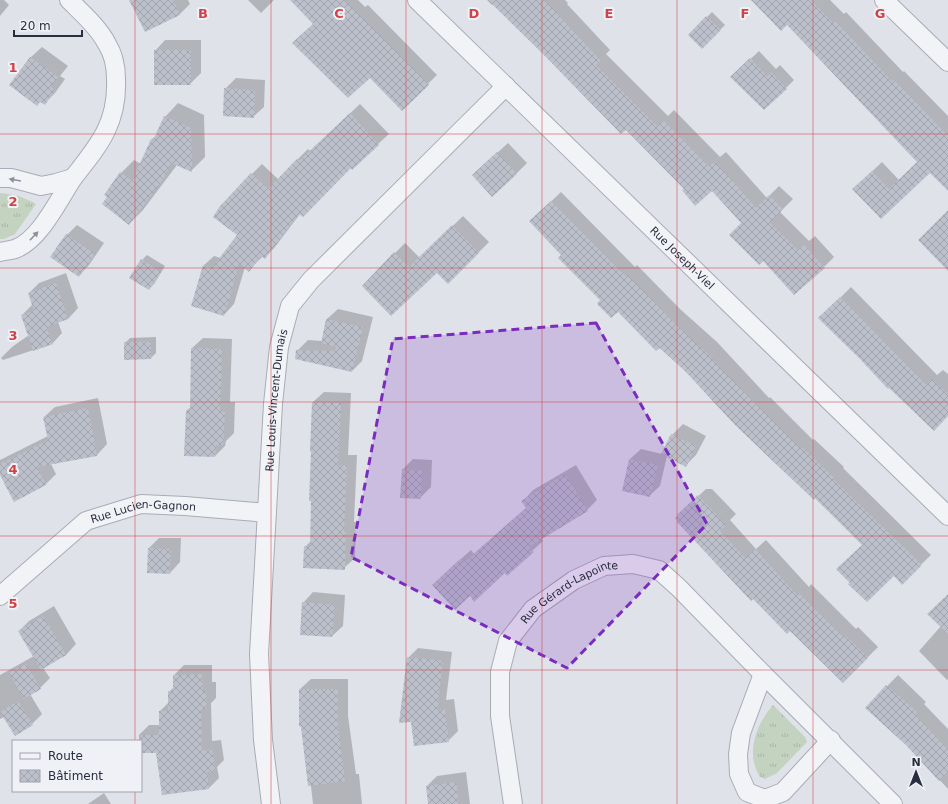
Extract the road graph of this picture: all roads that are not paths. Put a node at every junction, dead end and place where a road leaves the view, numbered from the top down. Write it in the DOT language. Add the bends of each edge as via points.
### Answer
graph roads {
  1 [pos="69,0"];
  2 [pos="417,0"];
  3 [pos="884,0"];
  4 [pos="948,62"];
  5 [pos="506,86"];
  6 [pos="0,178"];
  7 [pos="74,178"];
  8 [pos="0,252"];
  9 [pos="267,513"];
  10 [pos="948,516"];
  11 [pos="0,596"];
  12 [pos="763,674"];
  13 [pos="831,740"];
  14 [pos="271,804"];
  15 [pos="513,804"];
  16 [pos="893,804"];
  1 -- 7 [label="street" via="93,23 108,45 116,66 117,94 111,124"];
  2 -- 5 [label="street, Rue Joseph-Viel"];
  3 -- 4 [label="street"];
  5 -- 9 [label="street, Rue Louis-Vincent-Dumais" via="311,280 290,306 279,348"];
  5 -- 10 [label="street, Rue Joseph-Viel"];
  7 -- 6 [label="street, one-way" via="41,186"];
  8 -- 7 [label="street, one-way" via="16,249 31,240 42,228"];
  9 -- 11 [label="street, Rue Lucien-Gagnon" via="141,504 86,521"];
  9 -- 14 [label="street, Rue Louis-Vincent-Dumais" via="259,654 263,740"];
  12 -- 13 [label="street, Rue Gérard-Lapointe"];
  12 -- 13 [label="street" via="741,733 738,754 739,774 747,792 765,799 783,792"];
  12 -- 15 [label="street, Rue Gérard-Lapointe" via="658,570 633,564 604,566 574,580 533,609 508,641 500,672 500,716"];
  13 -- 16 [label="street, Rue Gérard-Lapointe"];
}
